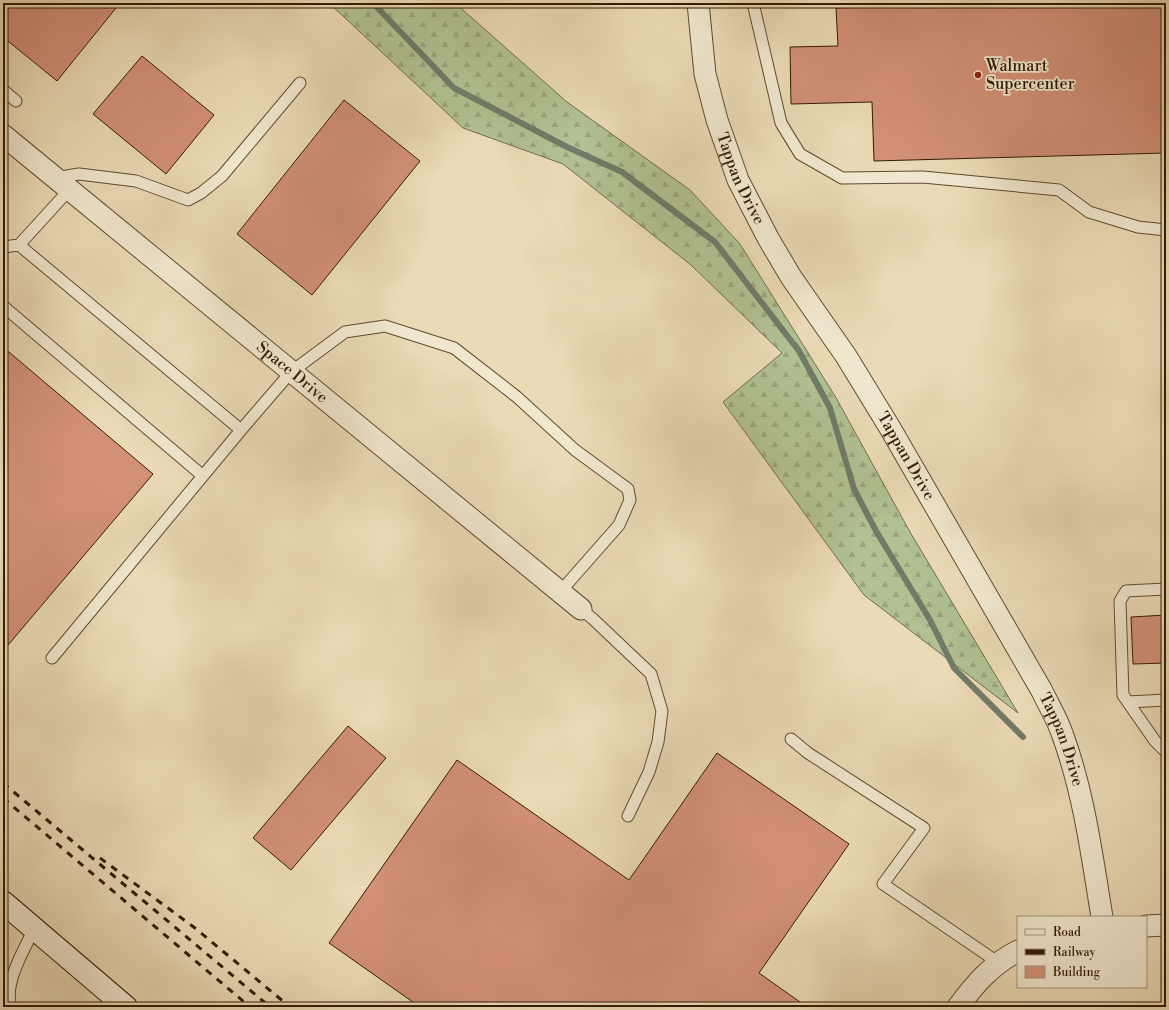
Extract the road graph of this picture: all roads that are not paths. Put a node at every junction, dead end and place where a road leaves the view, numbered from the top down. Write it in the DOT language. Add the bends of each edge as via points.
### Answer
graph roads {
  1 [pos="698,3"];
  2 [pos="753,3"];
  3 [pos="300,82"];
  4 [pos="3,90"];
  5 [pos="16,101"];
  6 [pos="3,135"];
  7 [pos="62,184"];
  8 [pos="1166,230"];
  9 [pos="19,245"];
  10 [pos="3,247"];
  11 [pos="3,306"];
  12 [pos="291,372"];
  13 [pos="241,430"];
  14 [pos="203,476"];
  15 [pos="1166,589"];
  16 [pos="560,592"];
  17 [pos="581,609"];
  18 [pos="52,658"];
  19 [pos="1166,700"];
  20 [pos="1128,702"];
  21 [pos="791,739"];
  22 [pos="1166,752"];
  23 [pos="628,816"];
  24 [pos="3,902"];
  25 [pos="1102,916"];
  26 [pos="1147,926"];
  27 [pos="1166,926"];
  28 [pos="34,929"];
  29 [pos="1017,952"];
  30 [pos="999,963"];
  31 [pos="11,1007"];
  32 [pos="126,1007"];
  33 [pos="958,1007"];
  1 -- 25 [label="street, Tappan Drive" via="705,74 717,120 738,180 772,245 846,356 894,435 1042,691 1063,735 1087,824"];
  2 -- 8 [label="lane" via="781,123 800,154 842,178 923,177 1059,190 1089,212 1138,227"];
  3 -- 7 [label="lane" via="222,176 188,200 136,181 79,174"];
  4 -- 5 [label="lane"];
  6 -- 7 [label="street, Space Drive"];
  7 -- 9 [label="lane"];
  7 -- 12 [label="street, Space Drive"];
  9 -- 10 [label="lane"];
  9 -- 13 [label="lane"];
  11 -- 14 [label="lane"];
  12 -- 13 [label="lane"];
  12 -- 16 [label="street, Space Drive"];
  12 -- 16 [label="lane" via="344,332 386,326 454,348 518,397 576,450 628,489 630,500 619,524"];
  13 -- 14 [label="lane"];
  14 -- 18 [label="lane"];
  15 -- 20 [label="lane" via="1126,591 1120,601 1123,695"];
  16 -- 17 [label="street, Space Drive"];
  17 -- 23 [label="lane" via="652,674 662,711 658,742 649,772"];
  19 -- 20 [label="lane"];
  20 -- 22 [label="lane" via="1155,741"];
  21 -- 30 [label="lane" via="808,753 924,828 883,884"];
  24 -- 28 [label="street"];
  26 -- 27 [label="street"];
  28 -- 31 [label="lane" via="12,976 9,1001"];
  28 -- 32 [label="street"];
  29 -- 30 [label="street"];
  30 -- 33 [label="street" via="972,987"];
}
